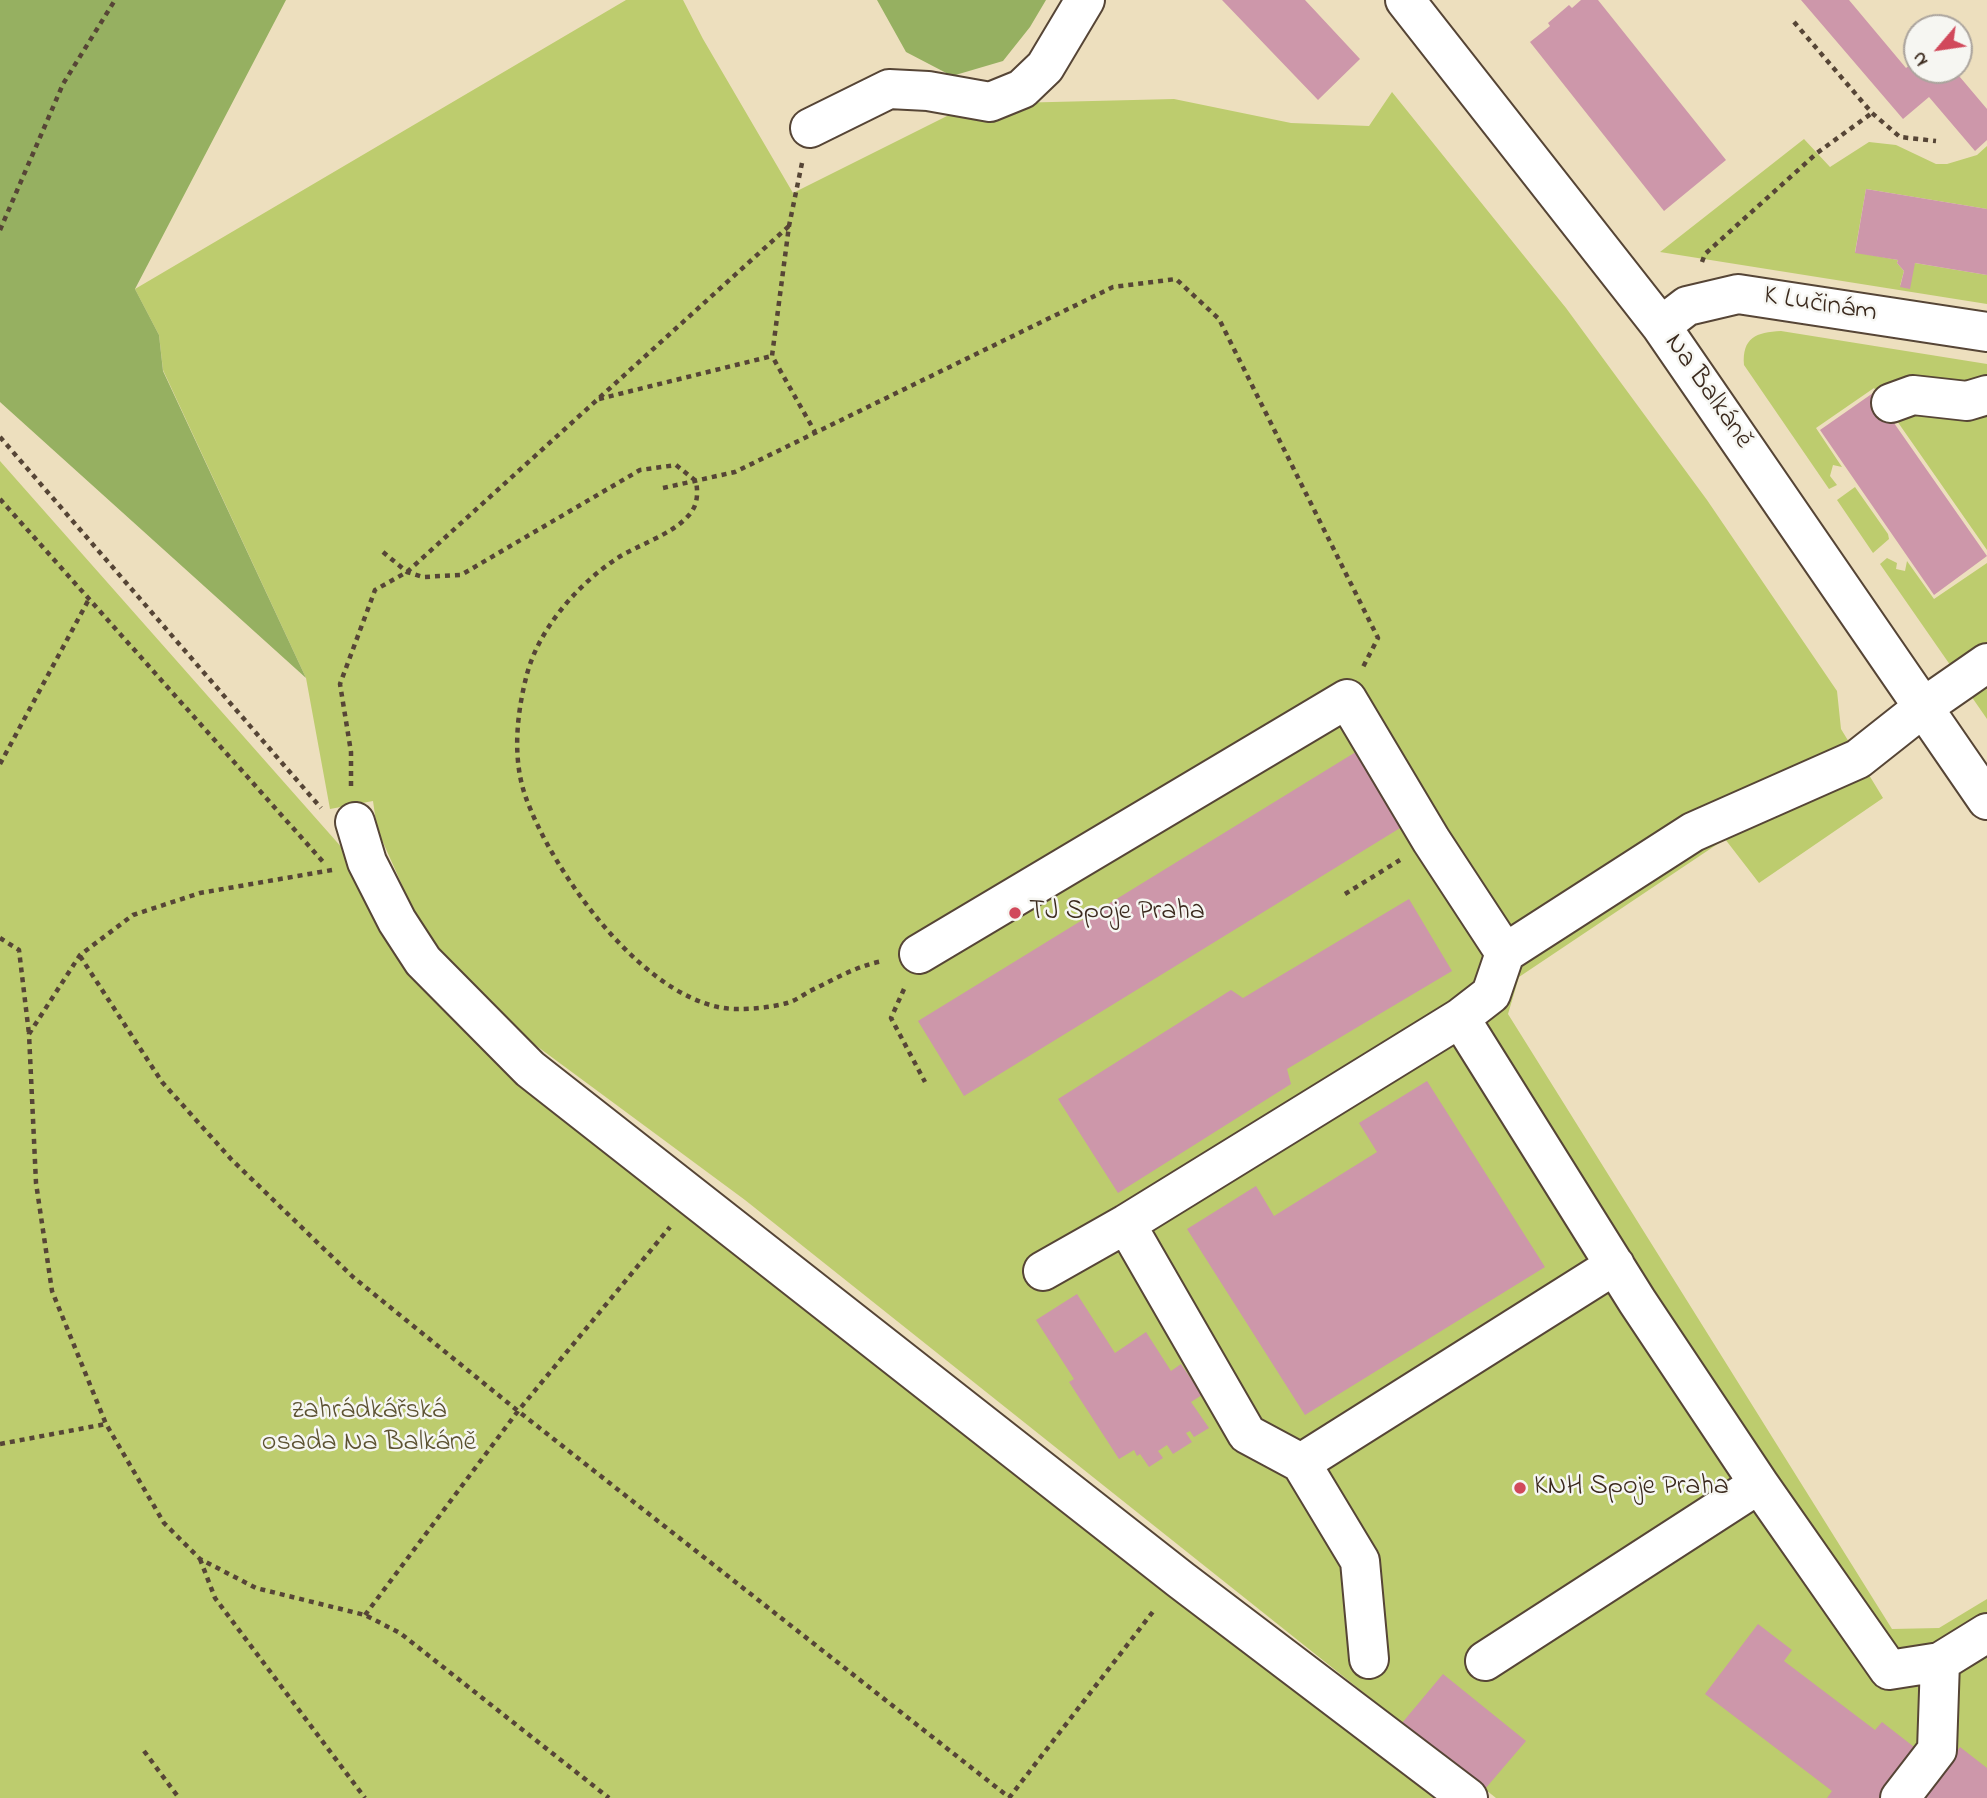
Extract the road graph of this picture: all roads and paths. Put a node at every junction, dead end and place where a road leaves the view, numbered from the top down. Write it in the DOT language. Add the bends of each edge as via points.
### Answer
graph roads {
  1 [pos="115,0"];
  2 [pos="1085,0"];
  3 [pos="1405,0"];
  4 [pos="1794,22"];
  5 [pos="1872,113"];
  6 [pos="810,128"];
  7 [pos="1936,141"];
  8 [pos="789,226"];
  9 [pos="0,230"];
  10 [pos="1674,316"];
  11 [pos="1987,332"];
  12 [pos="772,356"];
  13 [pos="1987,395"];
  14 [pos="597,400"];
  15 [pos="1891,403"];
  16 [pos="815,432"];
  17 [pos="0,437"];
  18 [pos="696,481"];
  19 [pos="663,488"];
  20 [pos="383,552"];
  21 [pos="407,572"];
  22 [pos="89,599"];
  23 [pos="1987,663"];
  24 [pos="1347,699"];
  25 [pos="1925,706"];
  26 [pos="0,764"];
  27 [pos="1987,800"];
  28 [pos="338,816"];
  29 [pos="1431,840"];
  30 [pos="367,862"];
  31 [pos="1345,894"];
  32 [pos="0,938"];
  33 [pos="1504,953"];
  34 [pos="919,954"];
  35 [pos="80,955"];
  36 [pos="1460,1017"];
  37 [pos="29,1034"];
  38 [pos="925,1082"];
  39 [pos="694,1196"];
  40 [pos="1126,1224"];
  41 [pos="1615,1265"];
  42 [pos="1043,1271"];
  43 [pos="518,1411"];
  44 [pos="106,1424"];
  45 [pos="0,1444"];
  46 [pos="1301,1463"];
  47 [pos="1759,1484"];
  48 [pos="200,1559"];
  49 [pos="1181,1580"];
  50 [pos="365,1615"];
  51 [pos="1987,1633"];
  52 [pos="1369,1659"];
  53 [pos="1485,1661"];
  54 [pos="1940,1662"];
  55 [pos="144,1751"];
  56 [pos="179,1798"];
  57 [pos="365,1798"];
  58 [pos="609,1798"];
  59 [pos="1009,1798"];
  60 [pos="1468,1798"];
  61 [pos="1900,1798"];
  1 -- 9 [label="path" via="63,84"];
  2 -- 6 [label="street" via="1045,67 1022,89 990,102 889,89"];
  3 -- 10 [label="street, Na Balkáně"];
  4 -- 5 [label="path"];
  5 -- 7 [label="path" via="1900,137"];
  5 -- 10 [label="path" via="1817,153 1705,254"];
  6 -- 8 [label="path"];
  8 -- 12 [label="path"];
  8 -- 14 [label="path"];
  10 -- 11 [label="street, K Lučinám" via="1738,294"];
  10 -- 25 [label="street, Na Balkáně"];
  12 -- 14 [label="path"];
  12 -- 16 [label="path"];
  13 -- 15 [label="street" via="1966,401 1913,395"];
  14 -- 21 [label="path"];
  16 -- 18 [label="path" via="735,472"];
  16 -- 24 [label="path" via="1113,287 1175,279 1219,319 1378,638"];
  17 -- 28 [label="path"];
  18 -- 19 [label="path"];
  18 -- 21 [label="path" via="676,465 640,470 461,575 423,577"];
  18 -- 34 [label="path" via="698,496 689,515 616,559 583,587 546,629 527,674 516,741 524,793 554,858 592,914 635,959 694,1001 738,1009 788,1003 862,964"];
  20 -- 21 [label="path"];
  21 -- 28 [label="path" via="375,590 340,684 351,752 352,808"];
  22 -- 26 [label="path"];
  23 -- 25 [label="street"];
  24 -- 29 [label="street"];
  24 -- 34 [label="street"];
  25 -- 27 [label="street, Na Balkáně"];
  25 -- 33 [label="street" via="1858,759 1693,832"];
  28 -- 30 [label="street"];
  29 -- 31 [label="path"];
  29 -- 33 [label="street"];
  30 -- 35 [label="path" via="351,858 331,871 200,893 133,915"];
  30 -- 39 [label="street" via="424,961 530,1069"];
  32 -- 37 [label="path" via="19,950"];
  33 -- 36 [label="street" via="1491,994"];
  34 -- 38 [label="path" via="891,1018"];
  35 -- 37 [label="path"];
  35 -- 43 [label="path" via="162,1082 231,1159 353,1277"];
  36 -- 40 [label="street"];
  36 -- 41 [label="street"];
  37 -- 44 [label="path" via="36,1183 52,1291"];
  39 -- 43 [label="path"];
  39 -- 49 [label="street"];
  40 -- 42 [label="street"];
  40 -- 46 [label="street" via="1247,1434"];
  41 -- 46 [label="street"];
  41 -- 47 [label="street"];
  43 -- 50 [label="path"];
  43 -- 59 [label="path"];
  44 -- 45 [label="path"];
  44 -- 48 [label="path" via="164,1523"];
  46 -- 52 [label="street" via="1360,1561"];
  47 -- 53 [label="street"];
  47 -- 54 [label="street" via="1889,1670"];
  48 -- 50 [label="path" via="256,1588"];
  48 -- 57 [label="path" via="215,1598"];
  49 -- 59 [label="path"];
  49 -- 60 [label="street"];
  50 -- 58 [label="path" via="400,1633"];
  51 -- 54 [label="street"];
  54 -- 61 [label="street" via="1937,1749"];
  55 -- 56 [label="path"];
}
